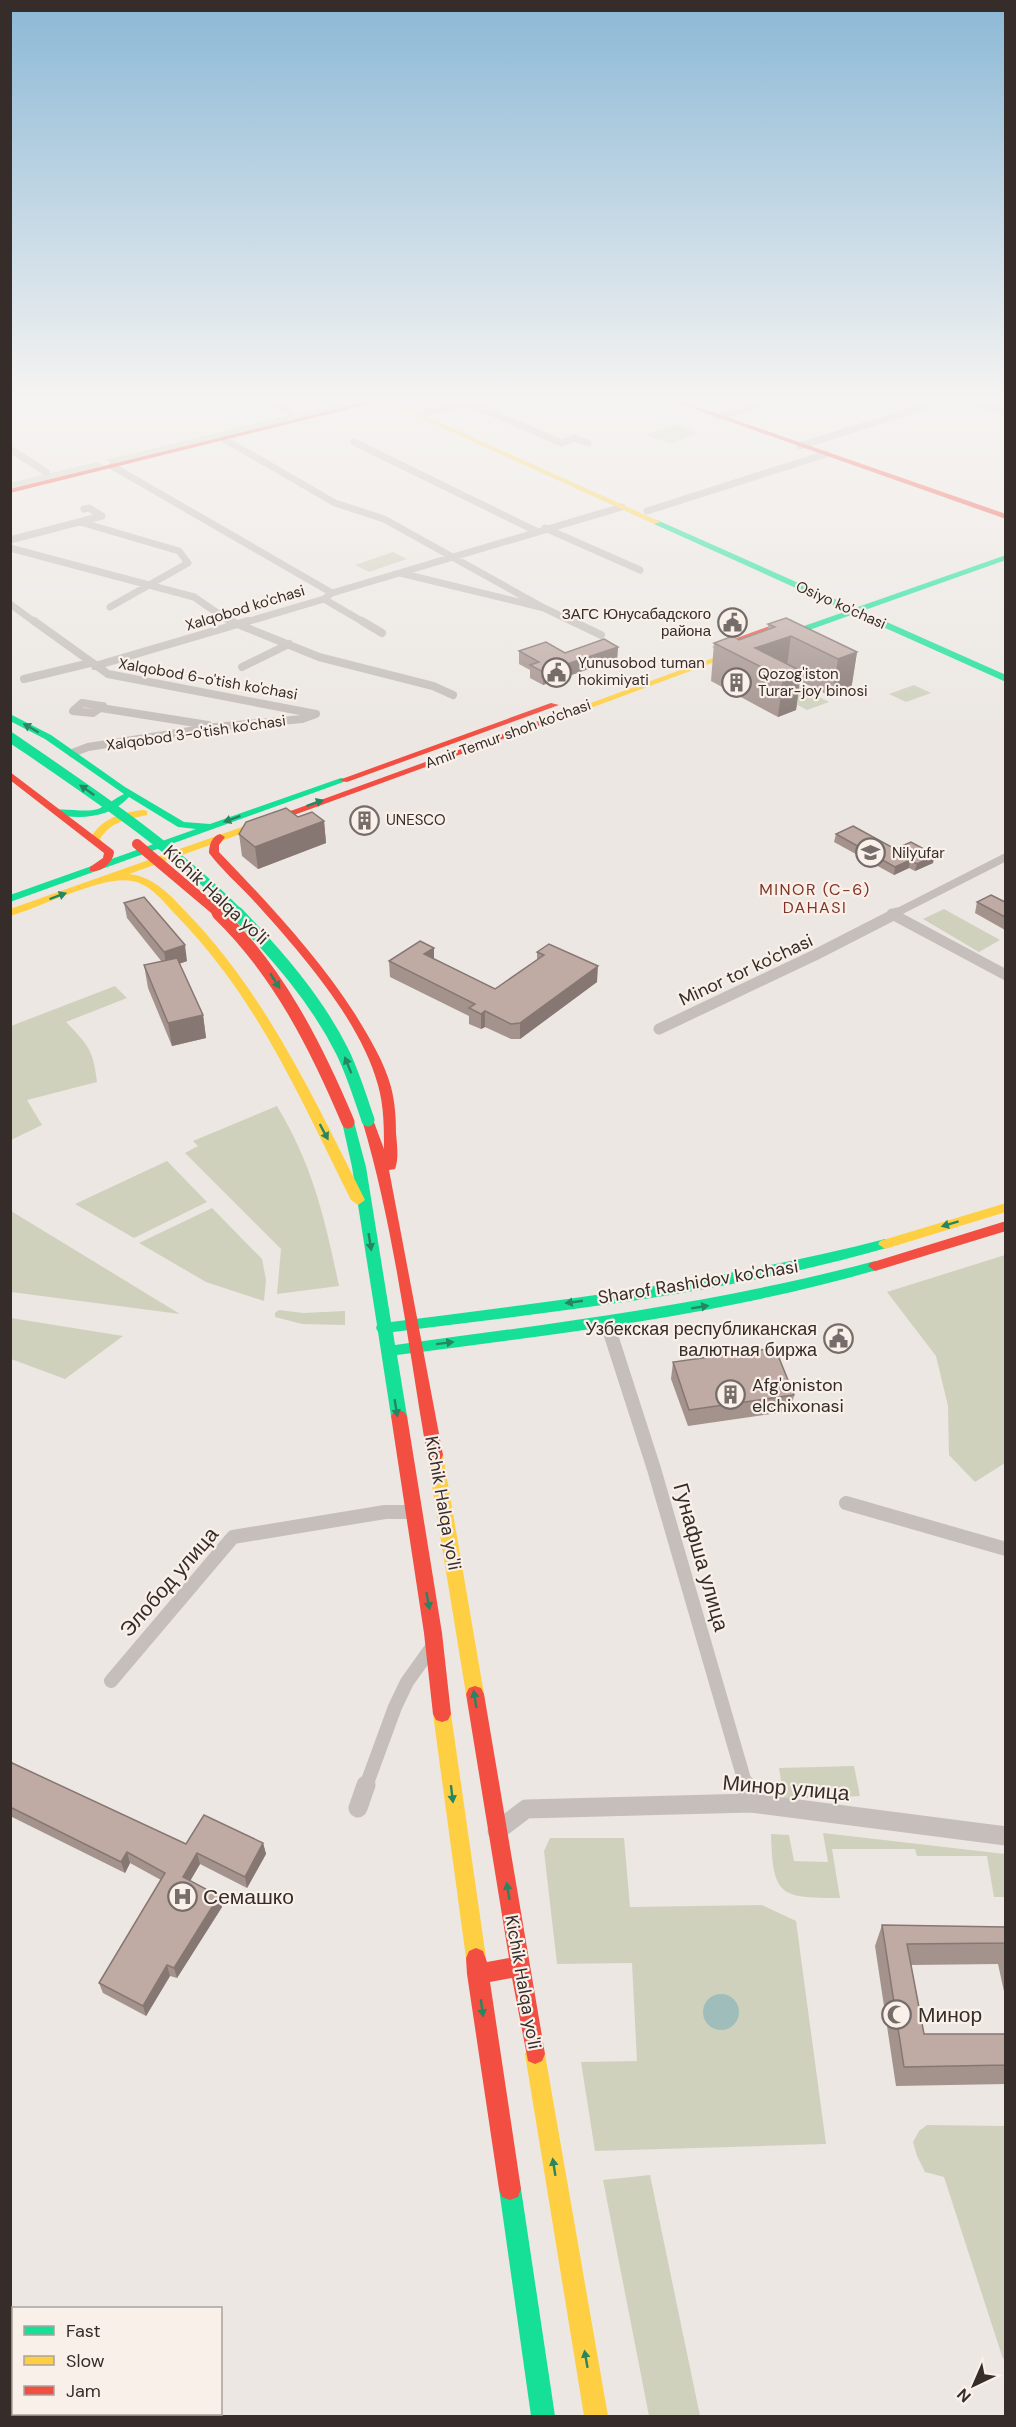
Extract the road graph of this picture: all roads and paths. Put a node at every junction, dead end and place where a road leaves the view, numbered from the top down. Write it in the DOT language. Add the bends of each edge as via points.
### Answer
graph roads {
  1 [pos="94,511"];
  2 [pos="190,511"];
  3 [pos="362,511"];
  4 [pos="370,511"];
  5 [pos="496,511"];
  6 [pos="606,511"];
  7 [pos="632,511"];
  8 [pos="648,511"];
  9 [pos="989,511"];
  10 [pos="1005,517"];
  11 [pos="384,519"];
  12 [pos="80,522"];
  13 [pos="545,528"];
  14 [pos="536,531"];
  15 [pos="10,540"];
  16 [pos="1005,545"];
  17 [pos="10,548"];
  18 [pos="450,557"];
  19 [pos="1005,557"];
  20 [pos="640,570"];
  21 [pos="400,573"];
  22 [pos="151,585"];
  23 [pos="332,593"];
  24 [pos="324,598"];
  25 [pos="10,604"];
  26 [pos="851,606"];
  27 [pos="110,607"];
  28 [pos="544,608"];
  29 [pos="237,626"];
  30 [pos="382,633"];
  31 [pos="601,635"];
  32 [pos="289,644"];
  33 [pos="705,651"];
  34 [pos="721,658"];
  35 [pos="93,664"];
  36 [pos="242,667"];
  37 [pos="1005,671"];
  38 [pos="24,679"];
  39 [pos="1005,679"];
  40 [pos="453,695"];
  41 [pos="101,708"];
  42 [pos="314,712"];
  43 [pos="10,717"];
  44 [pos="215,727"];
  45 [pos="10,737"];
  46 [pos="10,751"];
  47 [pos="72,753"];
  48 [pos="403,758"];
  49 [pos="417,767"];
  50 [pos="10,775"];
  51 [pos="122,789"];
  52 [pos="58,812"];
  53 [pos="167,816"];
  54 [pos="208,827"];
  55 [pos="220,837"];
  56 [pos="98,843"];
  57 [pos="1005,857"];
  58 [pos="94,869"];
  59 [pos="230,869"];
  60 [pos="105,879"];
  61 [pos="154,888"];
  62 [pos="10,899"];
  63 [pos="264,904"];
  64 [pos="10,913"];
  65 [pos="892,914"];
  66 [pos="195,926"];
  67 [pos="1005,975"];
  68 [pos="659,1029"];
  69 [pos="1005,1207"];
  70 [pos="391,1209"];
  71 [pos="366,1216"];
  72 [pos="1005,1226"];
  73 [pos="607,1323"];
  74 [pos="411,1324"];
  75 [pos="383,1328"];
  76 [pos="416,1347"];
  77 [pos="387,1351"];
  78 [pos="846,1503"];
  79 [pos="412,1512"];
  80 [pos="1005,1549"];
  81 [pos="434,1642"];
  82 [pos="111,1682"];
  83 [pos="751,1803"];
  84 [pos="358,1808"];
  85 [pos="496,1832"];
  86 [pos="1005,1836"];
  87 [pos="521,1966"];
  88 [pos="477,1974"];
  89 [pos="543,2416"];
  90 [pos="596,2416"];
  1 -- 12 [label="street" via="102,516"];
  2 -- 23 [label="street"];
  3 -- 11 [label="street"];
  4 -- 11 [label="street"];
  5 -- 14 [label="street"];
  6 -- 13 [label="street, Xalqobod ko'chasi"];
  7 -- 26 [label="main road, Osiyo ko'chasi"];
  8 -- 26 [label="main road, Osiyo ko'chasi"];
  9 -- 10 [label="main road"];
  11 -- 18 [label="street"];
  12 -- 15 [label="street"];
  12 -- 22 [label="street" via="181,552 188,564"];
  13 -- 14 [label="street, Xalqobod ko'chasi"];
  13 -- 20 [label="street"];
  14 -- 18 [label="street, Xalqobod ko'chasi"];
  16 -- 26 [label="main road, Amir Temur shoh ko'chasi"];
  17 -- 22 [label="street"];
  18 -- 21 [label="street, Xalqobod ko'chasi"];
  18 -- 28 [label="street"];
  19 -- 26 [label="main road, Amir Temur shoh ko'chasi"];
  21 -- 23 [label="street, Xalqobod ko'chasi"];
  21 -- 28 [label="street"];
  22 -- 27 [label="street"];
  22 -- 29 [label="street" via="194,597"];
  23 -- 24 [label="street, Xalqobod ko'chasi"];
  24 -- 29 [label="street, Xalqobod ko'chasi"];
  24 -- 30 [label="street"];
  25 -- 35 [label="street, Xalqobod 6-o'tish ko'chasi"];
  26 -- 33 [label="main road, Amir Temur shoh ko'chasi"];
  26 -- 34 [label="main road, Amir Temur shoh ko'chasi"];
  26 -- 37 [label="main road, Osiyo ko'chasi"];
  26 -- 39 [label="main road, Osiyo ko'chasi"];
  28 -- 31 [label="street"];
  29 -- 32 [label="street"];
  29 -- 35 [label="street, Xalqobod ko'chasi"];
  32 -- 36 [label="street"];
  32 -- 40 [label="street" via="319,657 433,686"];
  33 -- 34 [label="main road"];
  33 -- 48 [label="main road, Amir Temur shoh ko'chasi"];
  34 -- 49 [label="main road, Amir Temur shoh ko'chasi"];
  35 -- 38 [label="street, Xalqobod ko'chasi"];
  35 -- 42 [label="street, Xalqobod 6-o'tish ko'chasi" via="108,674"];
  41 -- 44 [label="street"];
  42 -- 44 [label="street, Xalqobod 3-o'tish ko'chasi" via="315,715 302,719"];
  47 -- 43 [label="main road, one-way"];
  44 -- 47 [label="street, Xalqobod 3-o'tish ko'chasi" via="88,747"];
  70 -- 45 [label="main road, Kichik Halqa yo'li, one-way, bridge" via="381,1162 348,1066 335,1038 270,943 168,849"];
  46 -- 71 [label="main road, Kichik Halqa yo'li, one-way, bridge" via="201,897 236,930 267,969 308,1032 348,1122"];
  47 -- 51 [label="main road"];
  48 -- 49 [label="main road"];
  48 -- 54 [label="main road, Amir Temur shoh ko'chasi, one-way"];
  55 -- 49 [label="main road, Amir Temur shoh ko'chasi, one-way"];
  50 -- 52 [label="main road"];
  51 -- 52 [label="main road" via="123,800 104,810"];
  51 -- 53 [label="main road"];
  52 -- 56 [label="main road"];
  53 -- 54 [label="main road" via="188,827"];
  53 -- 56 [label="main road" via="147,813 117,819 99,830 95,839"];
  54 -- 58 [label="main road, Amir Temur shoh ko'chasi"];
  55 -- 59 [label="main road" via="214,853"];
  55 -- 60 [label="main road, Amir Temur shoh ko'chasi"];
  56 -- 58 [label="main road" via="109,852 109,857"];
  57 -- 65 [label="street, Minor tor ko'chasi"];
  58 -- 62 [label="main road, Amir Temur shoh ko'chasi"];
  59 -- 61 [label="main road" via="218,883 203,889 178,892"];
  59 -- 63 [label="main road"];
  60 -- 61 [label="main road" via="131,877"];
  64 -- 60 [label="main road, Amir Temur shoh ko'chasi, one-way"];
  61 -- 66 [label="main road"];
  63 -- 66 [label="main road" via="243,898 220,902 202,913"];
  63 -- 70 [label="main road" via="331,984 381,1074 389,1121"];
  65 -- 67 [label="street"];
  65 -- 68 [label="street, Minor tor ko'chasi"];
  66 -- 71 [label="main road, one-way" via="252,999"];
  69 -- 74 [label="main road, Sharof Rashidov ko'chasi, one-way" via="844,1256 778,1271"];
  70 -- 74 [label="main road, Kichik Halqa yo'li"];
  71 -- 75 [label="main road, Kichik Halqa yo'li, one-way"];
  73 -- 72 [label="main road, Sharof Rashidov ko'chasi, one-way" via="791,1289"];
  76 -- 73 [label="main road, Sharof Rashidov ko'chasi, one-way"];
  73 -- 83 [label="street, Гунафша улица" via="654,1469"];
  74 -- 75 [label="main road, Sharof Rashidov ko'chasi"];
  74 -- 76 [label="main road, Kichik Halqa yo'li"];
  75 -- 77 [label="main road, Kichik Halqa yo'li"];
  76 -- 77 [label="main road, Sharof Rashidov ko'chasi"];
  85 -- 76 [label="main road, Kichik Halqa yo'li, one-way"];
  77 -- 79 [label="main road, Kichik Halqa yo'li, one-way"];
  78 -- 80 [label="street"];
  79 -- 81 [label="main road, Kichik Halqa yo'li, one-way"];
  79 -- 82 [label="street, Элобод улица" via="385,1512 233,1537"];
  81 -- 84 [label="street" via="395,1707"];
  81 -- 88 [label="main road, Kichik Halqa yo'li, one-way"];
  83 -- 85 [label="street, Минор улица" via="526,1809"];
  83 -- 86 [label="street, Минор улица"];
  87 -- 85 [label="main road, Kichik Halqa yo'li, one-way"];
  87 -- 88 [label="main road"];
  90 -- 87 [label="main road, Kichik Halqa yo'li, one-way"];
  88 -- 89 [label="main road, Kichik Halqa yo'li, one-way"];
}
